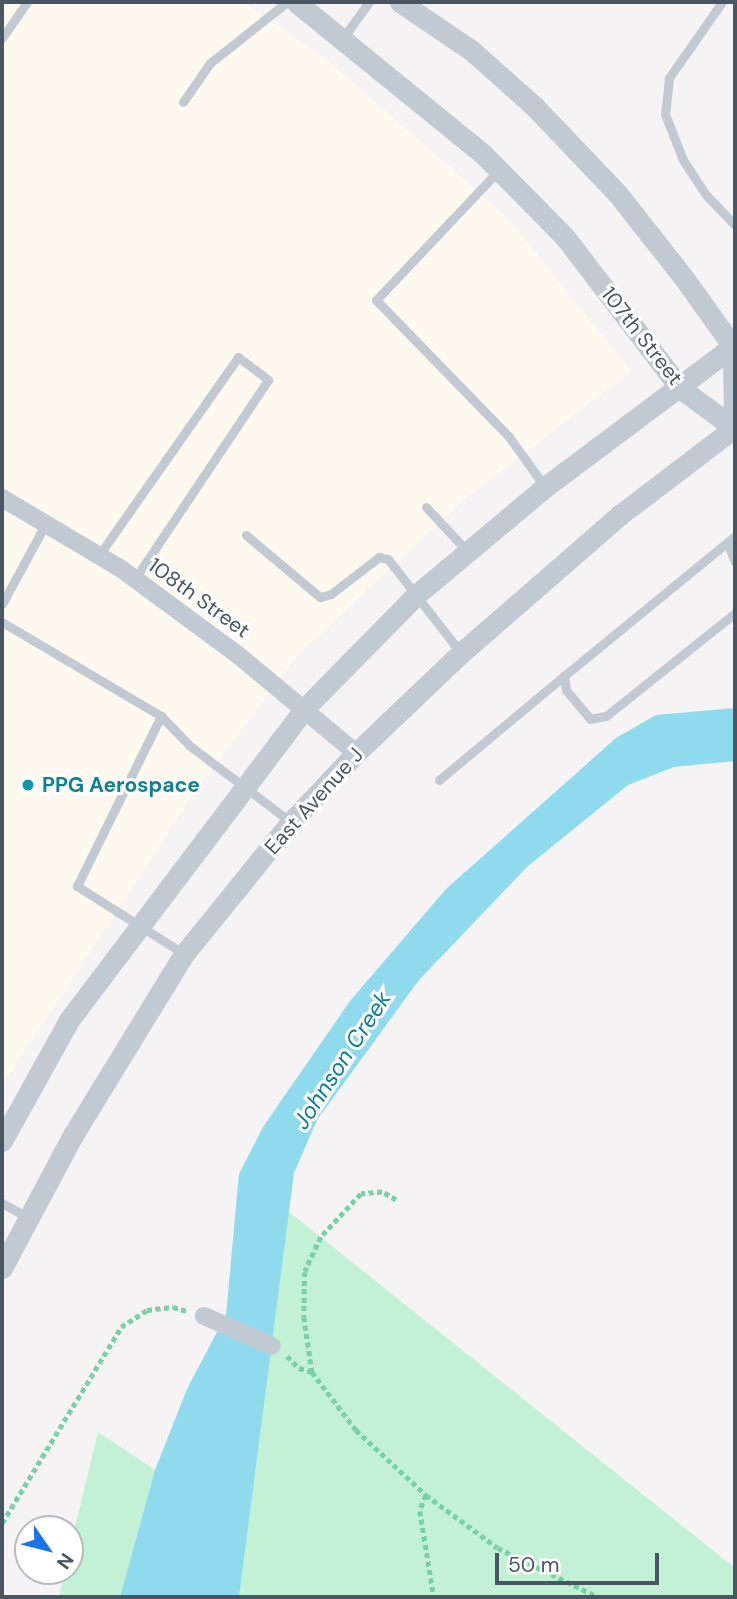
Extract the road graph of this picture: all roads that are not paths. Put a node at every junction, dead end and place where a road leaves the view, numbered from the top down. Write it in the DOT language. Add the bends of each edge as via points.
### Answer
graph roads {
  1 [pos="27,2"];
  2 [pos="287,2"];
  3 [pos="296,2"];
  4 [pos="369,2"];
  5 [pos="400,2"];
  6 [pos="722,2"];
  7 [pos="2,38"];
  8 [pos="343,38"];
  9 [pos="183,102"];
  10 [pos="499,170"];
  11 [pos="735,225"];
  12 [pos="734,346"];
  13 [pos="680,387"];
  14 [pos="735,429"];
  15 [pos="545,487"];
  16 [pos="2,498"];
  17 [pos="426,507"];
  18 [pos="46,523"];
  19 [pos="246,535"];
  20 [pos="732,540"];
  21 [pos="469,553"];
  22 [pos="99,555"];
  23 [pos="735,562"];
  24 [pos="135,579"];
  25 [pos="416,595"];
  26 [pos="2,604"];
  27 [pos="735,613"];
  28 [pos="2,622"];
  29 [pos="461,653"];
  30 [pos="564,676"];
  31 [pos="305,708"];
  32 [pos="161,716"];
  33 [pos="356,752"];
  34 [pos="439,780"];
  35 [pos="244,787"];
  36 [pos="291,822"];
  37 [pos="138,925"];
  38 [pos="184,954"];
  39 [pos="2,1141"];
  40 [pos="2,1203"];
  41 [pos="27,1216"];
  42 [pos="2,1268"];
  43 [pos="204,1316"];
  44 [pos="272,1346"];
  1 -- 7 [label="lane"];
  2 -- 9 [label="lane" via="210,63"];
  3 -- 8 [label="street, 107th Street"];
  4 -- 8 [label="lane"];
  5 -- 12 [label="street" via="471,51 535,107 617,193"];
  6 -- 11 [label="lane" via="669,78 665,114 683,160 706,195"];
  8 -- 10 [label="street, 107th Street"];
  10 -- 13 [label="street, 107th Street" via="565,237"];
  10 -- 15 [label="lane" via="376,300 509,437"];
  12 -- 13 [label="street"];
  12 -- 14 [label="street"];
  13 -- 14 [label="street, 107th Street"];
  13 -- 15 [label="street"];
  14 -- 29 [label="street, East Avenue J" via="621,514"];
  15 -- 21 [label="street"];
  16 -- 18 [label="street, 108th Street"];
  17 -- 21 [label="lane"];
  18 -- 22 [label="street, 108th Street"];
  18 -- 26 [label="lane"];
  19 -- 25 [label="lane" via="320,597 331,594 379,557 388,559"];
  20 -- 23 [label="lane"];
  20 -- 30 [label="lane"];
  21 -- 25 [label="street"];
  22 -- 24 [label="street, 108th Street"];
  22 -- 24 [label="lane" via="238,358 268,380"];
  24 -- 31 [label="street, 108th Street"];
  25 -- 29 [label="lane"];
  25 -- 31 [label="street"];
  27 -- 30 [label="lane" via="606,716 590,719 580,713 566,690"];
  28 -- 32 [label="lane"];
  29 -- 33 [label="street, East Avenue J"];
  30 -- 34 [label="lane"];
  31 -- 33 [label="street, 108th Street"];
  31 -- 35 [label="street"];
  32 -- 35 [label="lane" via="190,747"];
  32 -- 37 [label="lane" via="77,886"];
  33 -- 36 [label="street, East Avenue J"];
  35 -- 36 [label="lane"];
  35 -- 37 [label="street"];
  36 -- 38 [label="street, East Avenue J"];
  37 -- 38 [label="lane"];
  37 -- 39 [label="street" via="69,1020"];
  38 -- 41 [label="street, East Avenue J"];
  40 -- 41 [label="lane"];
  41 -- 42 [label="street, East Avenue J"];
  43 -- 44 [label="street"];
}
